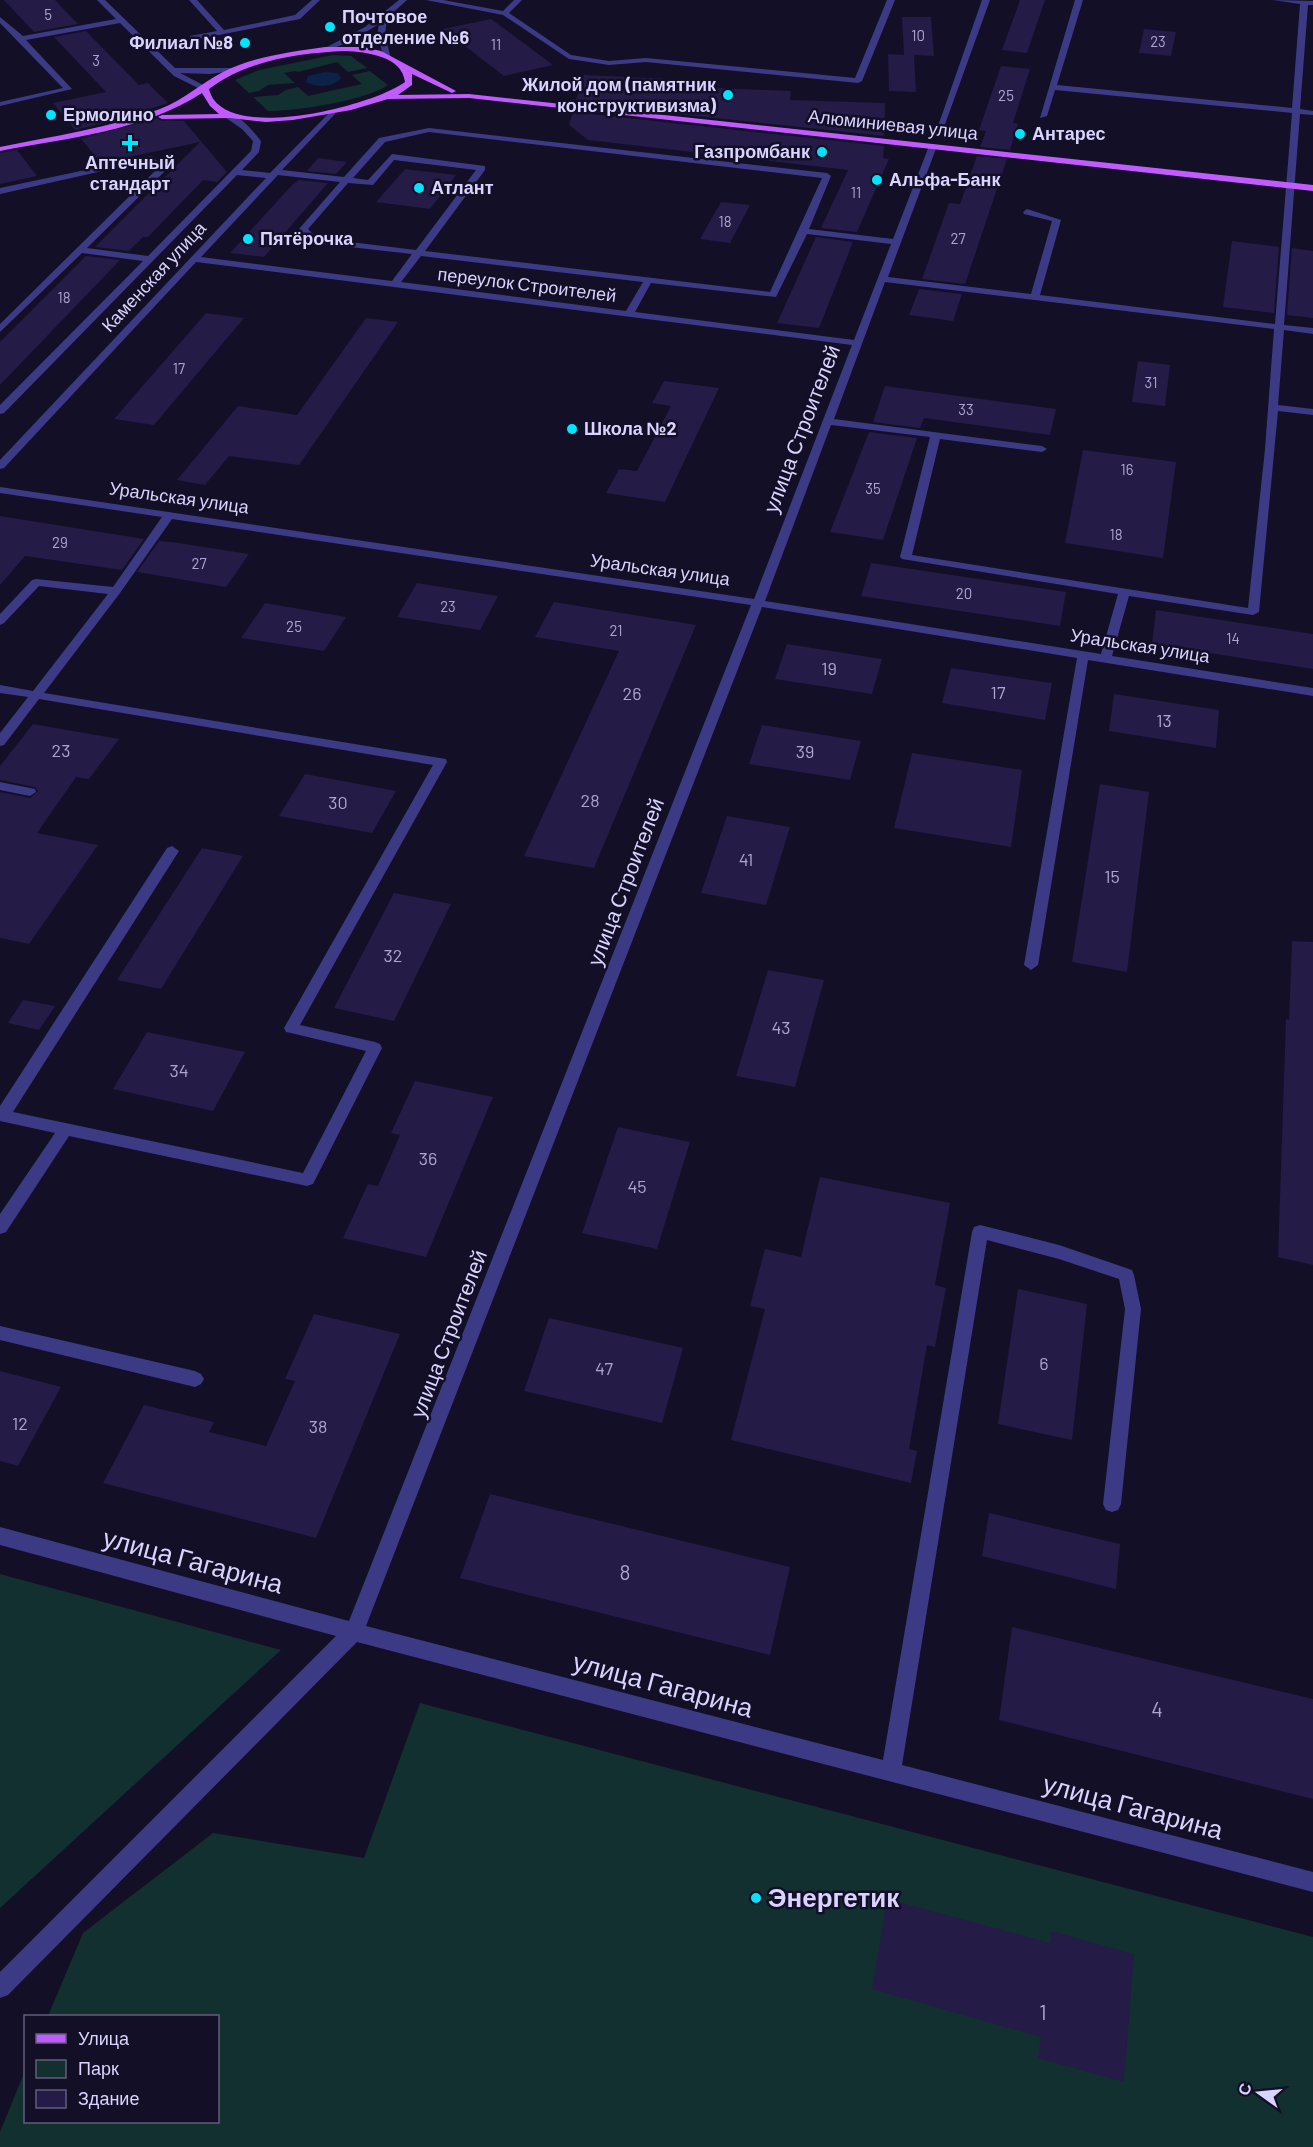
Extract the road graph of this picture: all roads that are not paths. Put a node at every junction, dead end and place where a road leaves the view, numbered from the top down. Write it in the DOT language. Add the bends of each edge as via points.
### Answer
graph roads {
  1 [pos="101,0"];
  2 [pos="193,0"];
  3 [pos="316,0"];
  4 [pos="403,0"];
  5 [pos="430,0"];
  6 [pos="518,0"];
  7 [pos="891,0"];
  8 [pos="986,0"];
  9 [pos="1079,0"];
  10 [pos="1277,0"];
  11 [pos="1308,3"];
  12 [pos="505,13"];
  13 [pos="0,19"];
  14 [pos="384,19"];
  15 [pos="122,20"];
  16 [pos="222,32"];
  17 [pos="193,38"];
  18 [pos="21,39"];
  19 [pos="327,49"];
  20 [pos="388,57"];
  21 [pos="402,67"];
  22 [pos="168,68"];
  23 [pos="235,70"];
  24 [pos="1052,87"];
  25 [pos="205,88"];
  26 [pos="470,96"];
  27 [pos="390,97"];
  28 [pos="0,104"];
  29 [pos="1296,111"];
  30 [pos="332,112"];
  31 [pos="1313,113"];
  32 [pos="229,116"];
  33 [pos="1043,116"];
  34 [pos="123,122"];
  35 [pos="940,127"];
  36 [pos="933,146"];
  37 [pos="0,149"];
  38 [pos="236,172"];
  39 [pos="274,174"];
  40 [pos="345,180"];
  41 [pos="1291,186"];
  42 [pos="1313,188"];
  43 [pos="0,191"];
  44 [pos="1027,212"];
  45 [pos="804,231"];
  46 [pos="896,242"];
  47 [pos="81,249"];
  48 [pos="418,252"];
  49 [pos="150,259"];
  50 [pos="193,259"];
  51 [pos="882,279"];
  52 [pos="648,281"];
  53 [pos="394,285"];
  54 [pos="1035,297"];
  55 [pos="629,314"];
  56 [pos="1280,327"];
  57 [pos="0,329"];
  58 [pos="1313,331"];
  59 [pos="857,343"];
  60 [pos="1274,407"];
  61 [pos="0,411"];
  62 [pos="1313,412"];
  63 [pos="828,421"];
  64 [pos="936,435"];
  65 [pos="1042,449"];
  66 [pos="0,466"];
  67 [pos="0,490"];
  68 [pos="169,515"];
  69 [pos="116,591"];
  70 [pos="1124,592"];
  71 [pos="758,603"];
  72 [pos="0,621"];
  73 [pos="1083,655"];
  74 [pos="1106,658"];
  75 [pos="0,689"];
  76 [pos="1313,692"];
  77 [pos="35,696"];
  78 [pos="0,742"];
  79 [pos="0,786"];
  80 [pos="30,792"];
  81 [pos="172,851"];
  82 [pos="1031,965"];
  83 [pos="1,1115"];
  84 [pos="66,1128"];
  85 [pos="0,1227"];
  86 [pos="0,1333"];
  87 [pos="195,1379"];
  88 [pos="1112,1504"];
  89 [pos="0,1536"];
  90 [pos="354,1632"];
  91 [pos="891,1772"];
  92 [pos="1313,1882"];
  93 [pos="0,1987"];
  1 -- 15 [label="street"];
  2 -- 16 [label="street"];
  3 -- 16 [label="street" via="297,16"];
  4 -- 14 [label="street"];
  5 -- 12 [label="street"];
  6 -- 12 [label="street"];
  7 -- 12 [label="street" via="858,81 646,60 609,63 569,57"];
  8 -- 35 [label="street"];
  9 -- 24 [label="street"];
  10 -- 11 [label="street"];
  11 -- 29 [label="street"];
  13 -- 18 [label="street"];
  14 -- 19 [label="street"];
  14 -- 20 [label="street" via="381,36"];
  15 -- 18 [label="street"];
  15 -- 22 [label="street"];
  16 -- 17 [label="street"];
  18 -- 28 [label="street" via="68,89"];
  19 -- 20 [label="main road" via="366,50"];
  19 -- 23 [label="main road"];
  20 -- 21 [label="main road"];
  21 -- 26 [label="main road" via="434,84"];
  21 -- 27 [label="main road" via="409,83"];
  22 -- 23 [label="street" via="195,72"];
  22 -- 25 [label="street"];
  23 -- 25 [label="main road"];
  24 -- 29 [label="street"];
  24 -- 33 [label="street"];
  25 -- 32 [label="main road" via="210,100"];
  25 -- 34 [label="main road" via="178,105"];
  26 -- 27 [label="main road"];
  26 -- 36 [label="main road, Алюминиевая улица"];
  27 -- 30 [label="main road"];
  29 -- 31 [label="street"];
  29 -- 41 [label="street"];
  30 -- 32 [label="main road" via="293,118"];
  30 -- 39 [label="street, Каменская улица"];
  32 -- 34 [label="main road" via="174,116"];
  32 -- 38 [label="street, Каменская улица" via="257,141 255,152"];
  34 -- 37 [label="main road"];
  36 -- 41 [label="main road, Алюминиевая улица"];
  36 -- 46 [label="street, улица Строителей"];
  38 -- 39 [label="street"];
  38 -- 49 [label="street, Каменская улица"];
  39 -- 40 [label="street"];
  39 -- 50 [label="street, Каменская улица"];
  40 -- 45 [label="street" via="382,140 429,130 827,176"];
  40 -- 48 [label="street" via="303,230 314,240"];
  40 -- 48 [label="street" via="370,183 392,157 482,168"];
  41 -- 42 [label="main road, Алюминиевая улица"];
  41 -- 56 [label="street"];
  43 -- 47 [label="street" via="149,158 161,170"];
  44 -- 54 [label="street" via="1057,220"];
  45 -- 46 [label="street"];
  45 -- 52 [label="street" via="773,295"];
  46 -- 51 [label="street, улица Строителей"];
  47 -- 49 [label="street"];
  47 -- 57 [label="street"];
  48 -- 52 [label="street"];
  48 -- 53 [label="street"];
  49 -- 61 [label="street, Каменская улица"];
  50 -- 53 [label="street, переулок Строителей"];
  50 -- 66 [label="street, Каменская улица"];
  51 -- 54 [label="street"];
  51 -- 59 [label="street, улица Строителей"];
  52 -- 55 [label="street"];
  53 -- 55 [label="street, переулок Строителей"];
  54 -- 56 [label="street"];
  55 -- 59 [label="street, переулок Строителей"];
  56 -- 58 [label="street"];
  56 -- 60 [label="street"];
  59 -- 63 [label="street, улица Строителей"];
  60 -- 62 [label="street"];
  60 -- 70 [label="street" via="1253,612"];
  63 -- 64 [label="street"];
  63 -- 71 [label="street, улица Строителей"];
  64 -- 65 [label="street"];
  64 -- 70 [label="street" via="906,557"];
  67 -- 68 [label="street, Уральская улица"];
  68 -- 69 [label="street"];
  68 -- 71 [label="street, Уральская улица"];
  69 -- 72 [label="street" via="36,582"];
  69 -- 77 [label="street"];
  70 -- 74 [label="street"];
  71 -- 73 [label="street, Уральская улица"];
  71 -- 90 [label="street, улица Строителей"];
  73 -- 74 [label="street, Уральская улица"];
  73 -- 82 [label="street"];
  74 -- 76 [label="street, Уральская улица"];
  75 -- 77 [label="street"];
  77 -- 78 [label="street"];
  77 -- 84 [label="street" via="441,762 291,1028 375,1048 307,1180"];
  79 -- 80 [label="street"];
  81 -- 83 [label="street"];
  83 -- 84 [label="street"];
  84 -- 85 [label="street"];
  86 -- 87 [label="street"];
  88 -- 91 [label="street" via="1133,1309 1126,1275 1059,1252 980,1232"];
  89 -- 90 [label="street, улица Гагарина"];
  90 -- 91 [label="street, улица Гагарина"];
  90 -- 93 [label="street"];
  91 -- 92 [label="street, улица Гагарина"];
}
